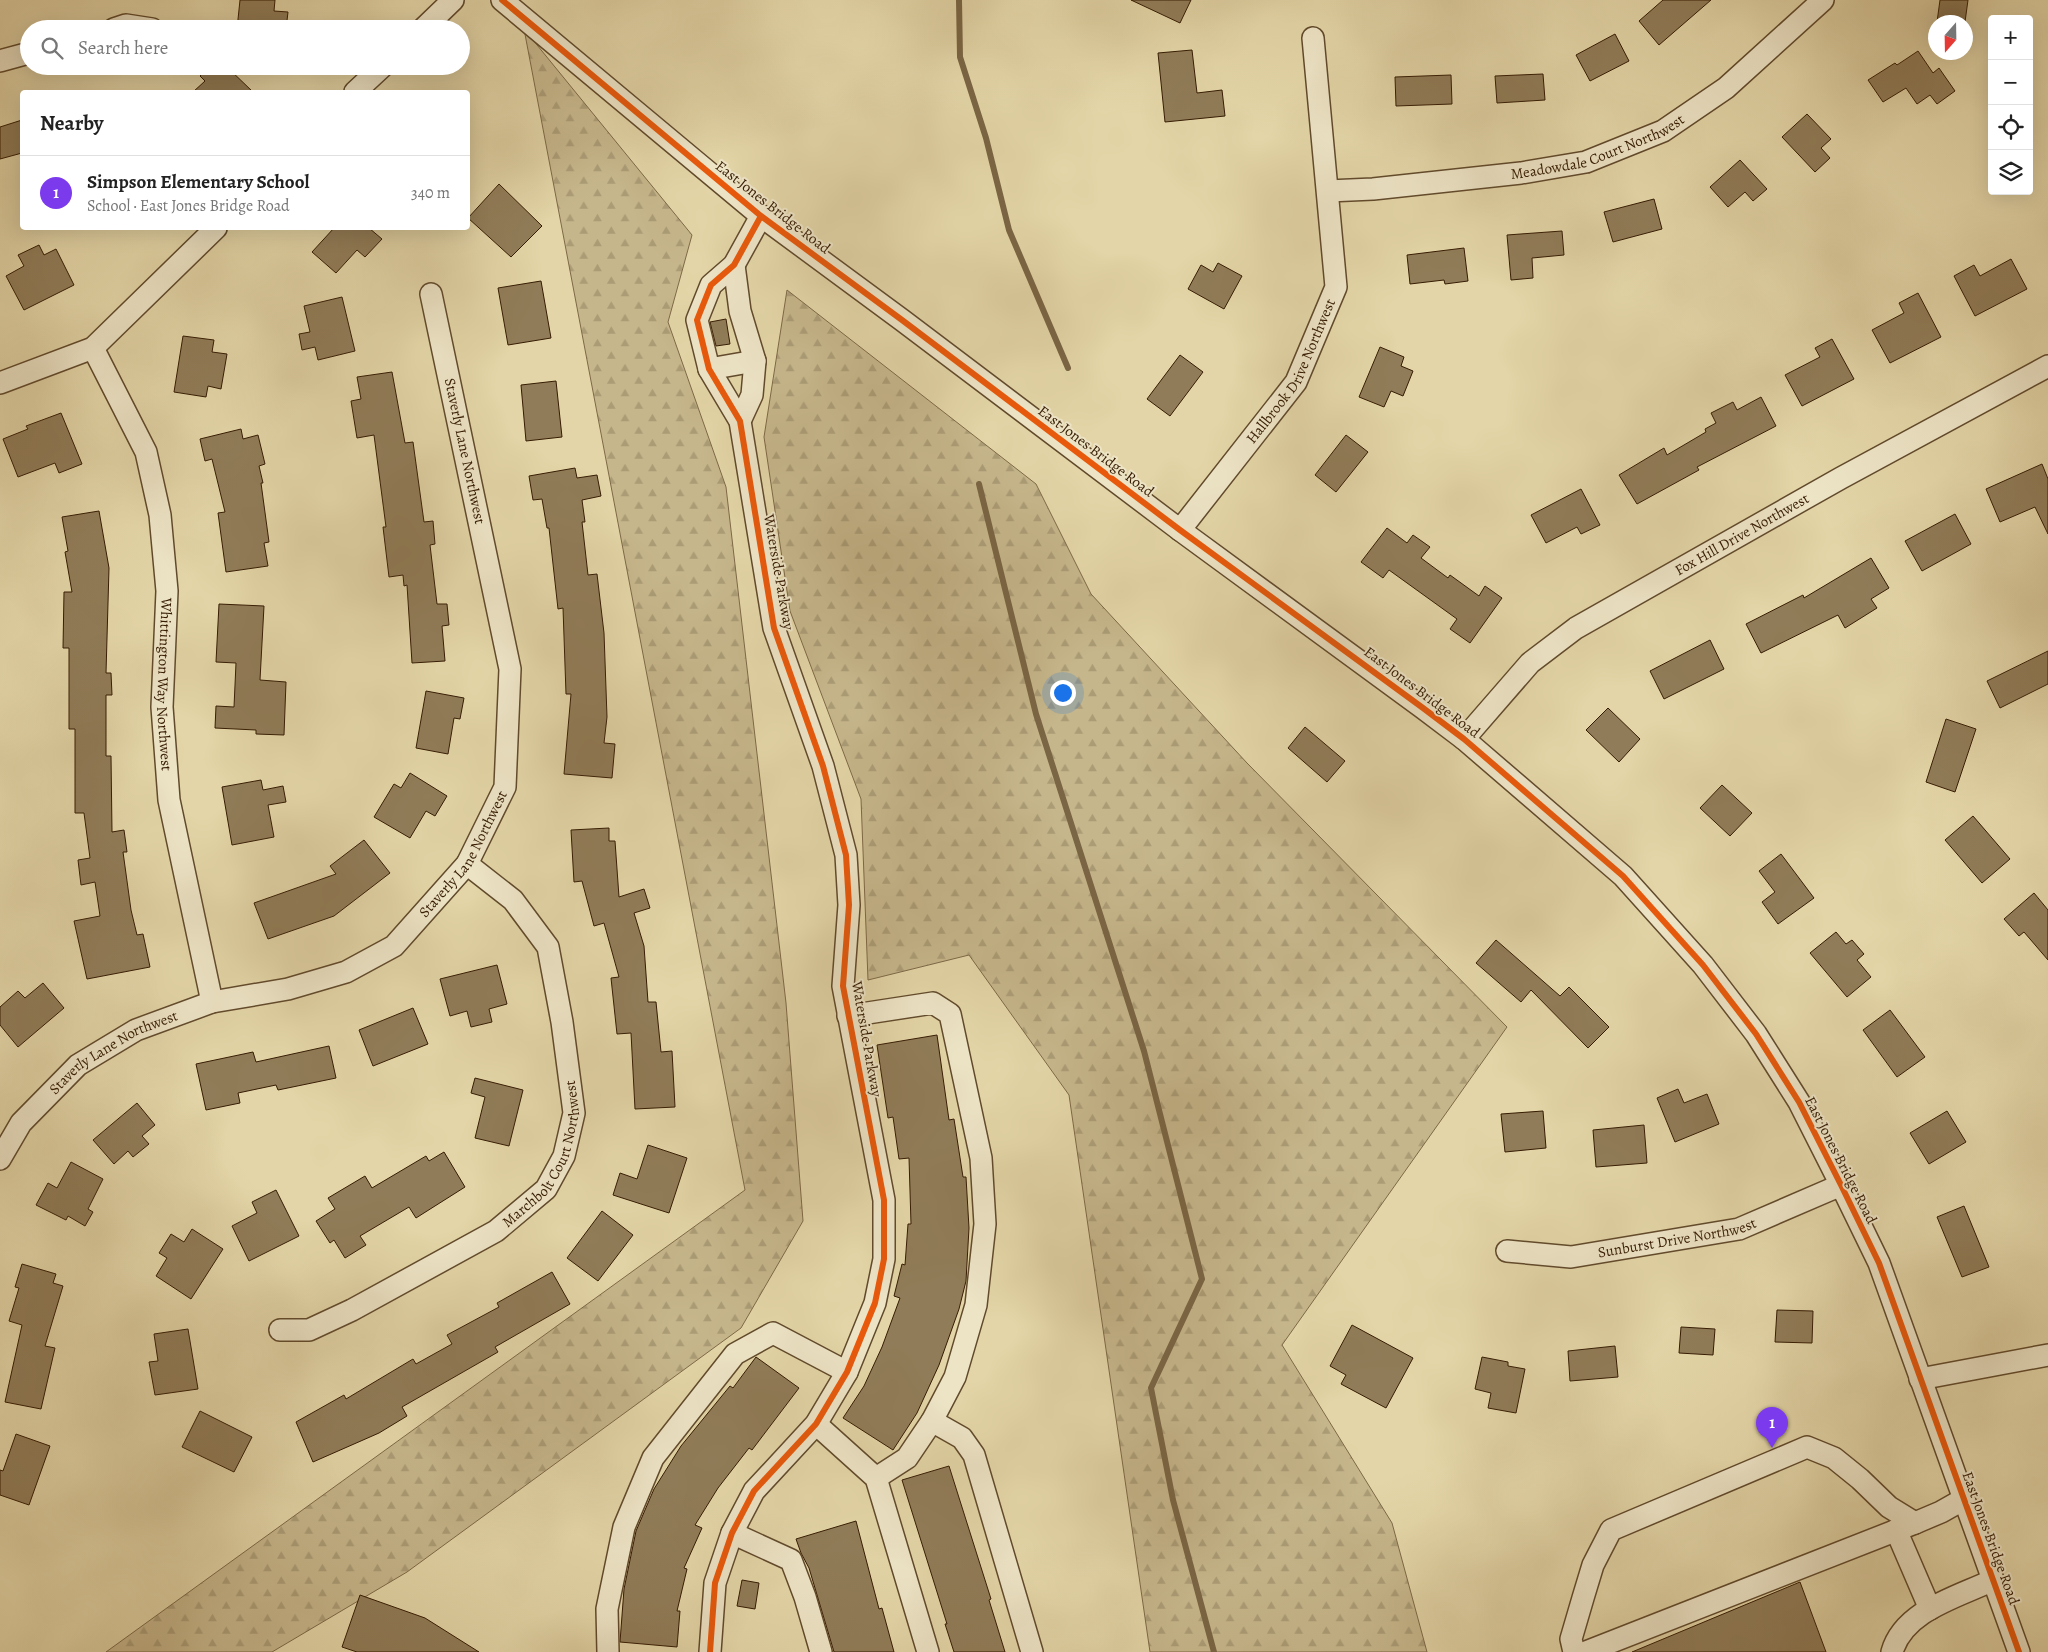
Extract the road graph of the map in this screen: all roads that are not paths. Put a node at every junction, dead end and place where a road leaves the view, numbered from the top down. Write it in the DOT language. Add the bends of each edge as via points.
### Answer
graph roads {
  1 [pos="453,0"];
  2 [pos="502,0"];
  3 [pos="1823,0"];
  4 [pos="432,20"];
  5 [pos="1313,38"];
  6 [pos="20,55"];
  7 [pos="0,61"];
  8 [pos="373,75"];
  9 [pos="357,90"];
  10 [pos="1328,191"];
  11 [pos="761,216"];
  12 [pos="214,230"];
  13 [pos="734,265"];
  14 [pos="431,294"];
  15 [pos="93,348"];
  16 [pos="755,361"];
  17 [pos="2048,366"];
  18 [pos="709,369"];
  19 [pos="0,383"];
  20 [pos="740,421"];
  21 [pos="1180,530"];
  22 [pos="1464,739"];
  23 [pos="467,864"];
  24 [pos="212,1002"];
  25 [pos="848,1016"];
  26 [pos="0,1159"];
  27 [pos="1841,1185"];
  28 [pos="1507,1251"];
  29 [pos="280,1330"];
  30 [pos="2048,1355"];
  31 [pos="847,1372"];
  32 [pos="1920,1378"];
  33 [pos="932,1420"];
  34 [pos="816,1424"];
  35 [pos="876,1478"];
  36 [pos="1964,1499"];
  37 [pos="1905,1527"];
  38 [pos="732,1533"];
  39 [pos="1993,1580"];
  40 [pos="1930,1609"];
  41 [pos="608,1652"];
  42 [pos="710,1652"];
  43 [pos="821,1652"];
  44 [pos="928,1652"];
  45 [pos="1032,1652"];
  46 [pos="1574,1652"];
  47 [pos="1586,1652"];
  48 [pos="1892,1652"];
  49 [pos="2019,1652"];
  1 -- 4 [label="street"];
  2 -- 11 [label="street, East Jones Bridge Road"];
  3 -- 10 [label="street, Meadowdale Court Northwest" via="1726,88 1671,126 1586,162 1522,173"];
  5 -- 10 [label="street, Hallbrook Drive Northwest"];
  6 -- 7 [label="street"];
  8 -- 9 [label="street"];
  10 -- 21 [label="street, Hallbrook Drive Northwest" via="1336,287 1296,382"];
  11 -- 13 [label="street, Waterside Parkway"];
  11 -- 21 [label="street, East Jones Bridge Road"];
  12 -- 15 [label="street"];
  13 -- 16 [label="street" via="740,311"];
  13 -- 18 [label="street, Waterside Parkway" via="711,285 697,320"];
  14 -- 23 [label="street, Staverly Lane Northwest" via="510,669 505,787"];
  15 -- 19 [label="street"];
  15 -- 24 [label="street, Whittington Way Northwest" via="146,452 160,515 168,591 162,707 169,800"];
  16 -- 18 [label="street"];
  16 -- 20 [label="street" via="752,395"];
  17 -- 22 [label="street, Fox Hill Drive Northwest" via="1841,478 1576,628 1530,663"];
  18 -- 20 [label="street, Waterside Parkway"];
  20 -- 25 [label="street, Waterside Parkway" via="774,628 823,766 846,855 849,905 843,986"];
  21 -- 22 [label="street, East Jones Bridge Road"];
  22 -- 27 [label="street, East Jones Bridge Road" via="1623,876 1703,965 1756,1034 1799,1102"];
  23 -- 24 [label="street, Staverly Lane Northwest" via="394,946 354,968 288,989"];
  23 -- 29 [label="street, Marchbolt Court Northwest" via="513,900 548,947 574,1113 564,1156 546,1189 496,1231 309,1330"];
  24 -- 26 [label="street, Staverly Lane Northwest" via="136,1030 78,1066 21,1123"];
  25 -- 31 [label="street, Waterside Parkway" via="884,1200 884,1259 875,1303"];
  25 -- 33 [label="street" via="933,1003 950,1014 981,1158 985,1224 976,1305 955,1377"];
  27 -- 28 [label="street, Sunburst Drive Northwest" via="1739,1229 1571,1257"];
  27 -- 32 [label="street, East Jones Bridge Road" via="1879,1263"];
  30 -- 32 [label="street"];
  31 -- 34 [label="street, Waterside Parkway"];
  31 -- 41 [label="street" via="772,1333 734,1354 653,1458 624,1527 607,1609"];
  32 -- 36 [label="street, East Jones Bridge Road"];
  33 -- 35 [label="street" via="907,1458"];
  33 -- 45 [label="street" via="962,1438 974,1455"];
  34 -- 35 [label="street"];
  34 -- 38 [label="street, Waterside Parkway" via="754,1491"];
  35 -- 44 [label="street"];
  36 -- 37 [label="street"];
  36 -- 39 [label="street, East Jones Bridge Road"];
  37 -- 40 [label="street"];
  37 -- 46 [label="street" via="1860,1479 1834,1458 1807,1447 1611,1530 1593,1566 1583,1598 1571,1639"];
  37 -- 47 [label="street"];
  38 -- 42 [label="street, Waterside Parkway" via="715,1583"];
  38 -- 43 [label="street" via="791,1560"];
  39 -- 40 [label="street"];
  39 -- 49 [label="street, East Jones Bridge Road"];
  40 -- 48 [label="street" via="1916,1616 1895,1642"];
}
